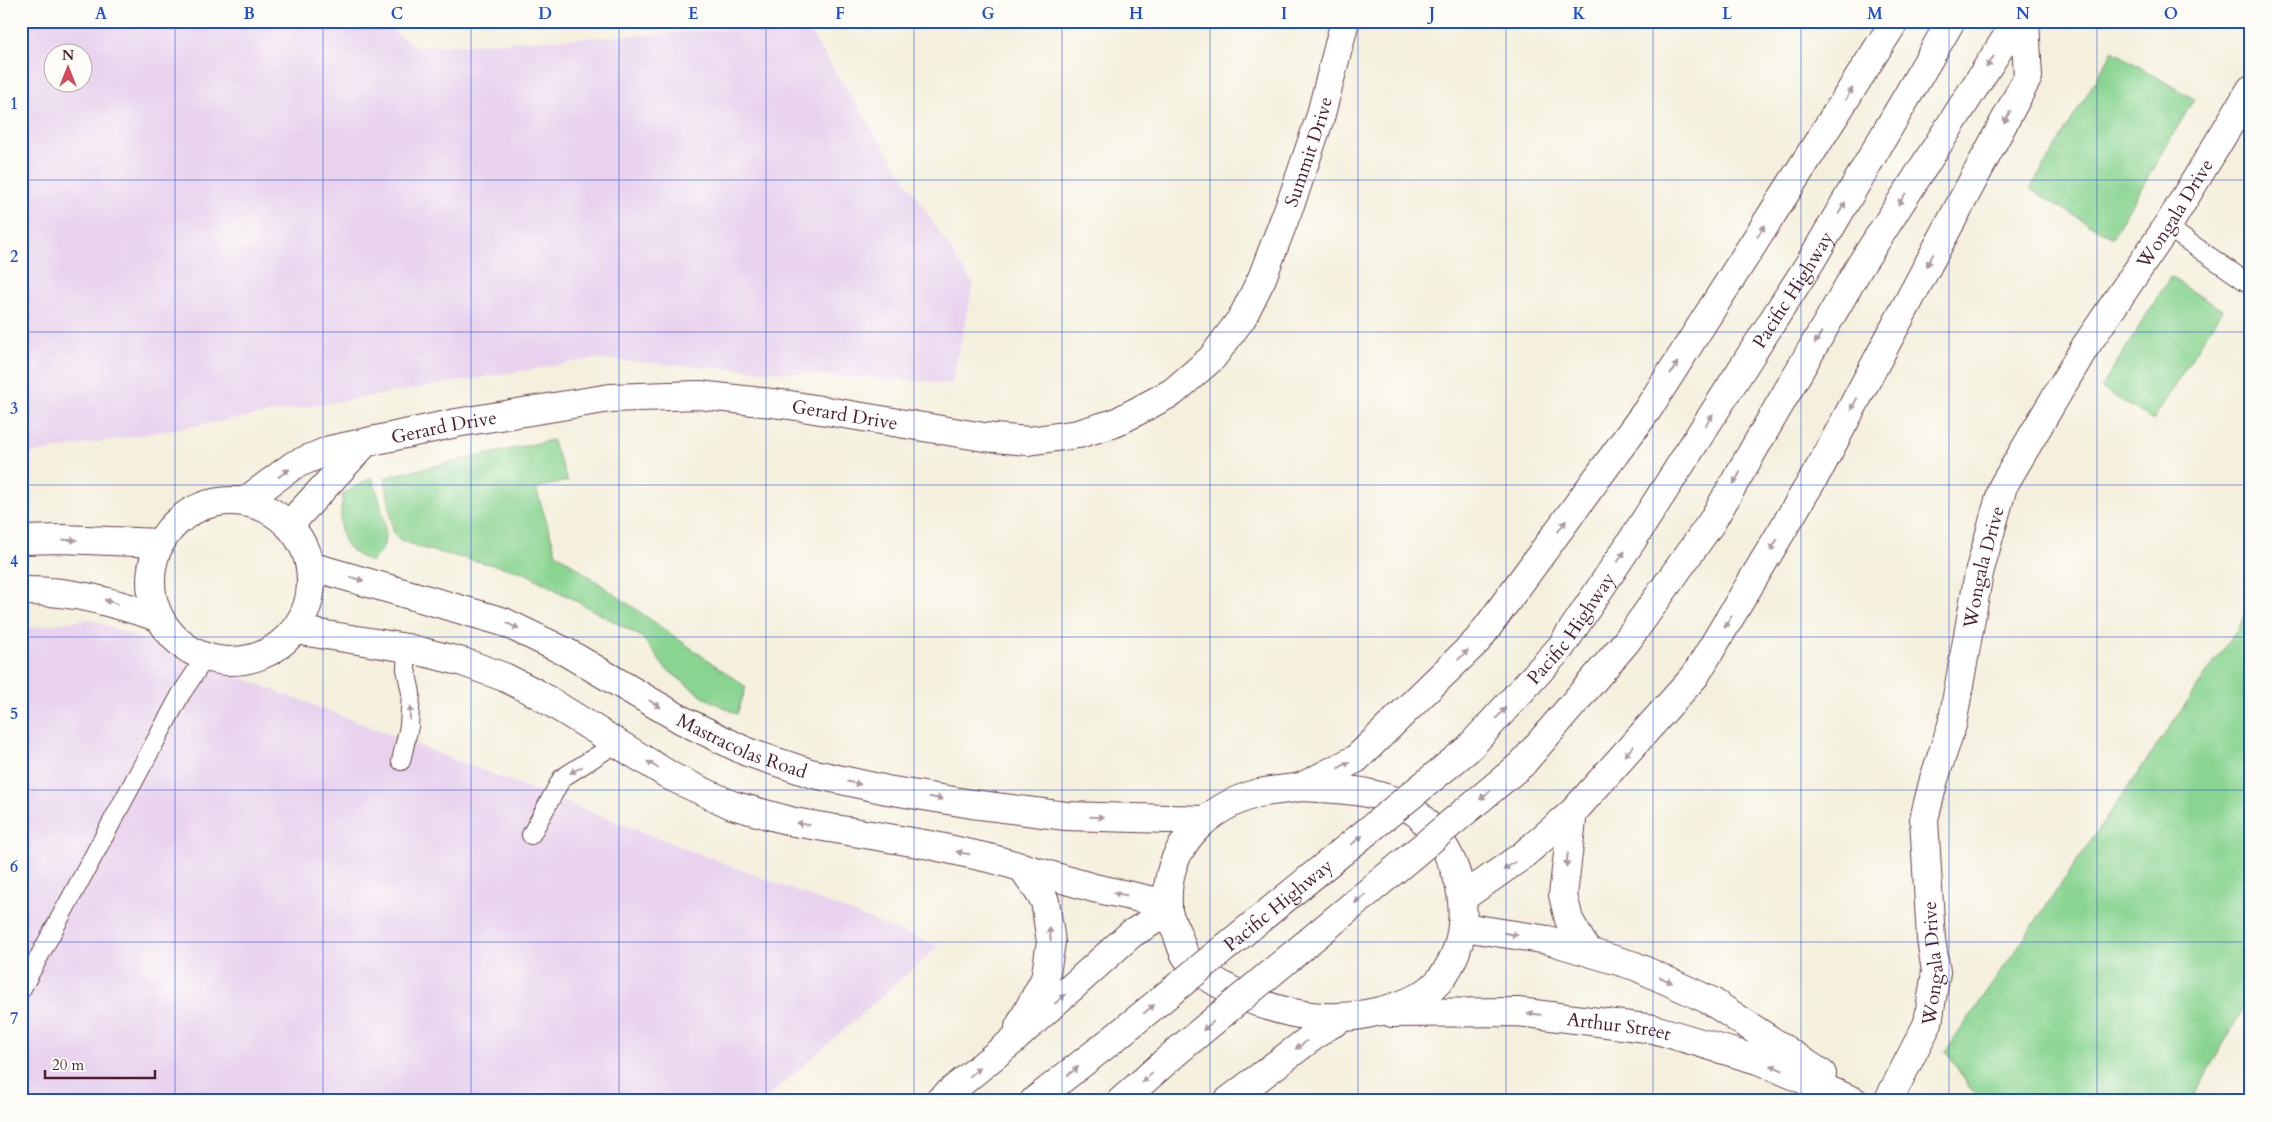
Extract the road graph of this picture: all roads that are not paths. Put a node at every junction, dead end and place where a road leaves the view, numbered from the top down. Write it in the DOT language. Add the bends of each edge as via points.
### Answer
graph roads {
  1 [pos="1345,21"];
  2 [pos="1895,21"];
  3 [pos="1951,21"];
  4 [pos="2017,21"];
  5 [pos="2025,21"];
  6 [pos="2251,89"];
  7 [pos="2167,227"];
  8 [pos="1262,278"];
  9 [pos="2251,285"];
  10 [pos="365,443"];
  11 [pos="245,502"];
  12 [pos="289,525"];
  13 [pos="21,540"];
  14 [pos="159,543"];
  15 [pos="310,566"];
  16 [pos="21,591"];
  17 [pos="158,617"];
  18 [pos="295,630"];
  19 [pos="407,648"];
  20 [pos="205,658"];
  21 [pos="617,744"];
  22 [pos="401,760"];
  23 [pos="1300,787"];
  24 [pos="1573,812"];
  25 [pos="1204,820"];
  26 [pos="531,836"];
  27 [pos="1022,867"];
  28 [pos="1462,898"];
  29 [pos="1168,908"];
  30 [pos="1463,927"];
  31 [pos="1587,951"];
  32 [pos="21,990"];
  33 [pos="1371,1013"];
  34 [pos="1342,1018"];
  35 [pos="1010,1043"];
  36 [pos="940,1101"];
  37 [pos="1034,1101"];
  38 [pos="1120,1101"];
  39 [pos="1228,1101"];
  40 [pos="1854,1101"];
  41 [pos="1864,1101"];
  42 [pos="1888,1101"];
  1 -- 8 [label="main road, Summit Drive" via="1320,118"];
  23 -- 2 [label="main road, one-way" via="1356,759 1478,640 1648,410"];
  37 -- 3 [label="main road, Pacific Highway, one-way, bridge" via="1468,749 1561,647 1811,261"];
  4 -- 38 [label="main road, one-way, bridge" via="1860,266 1711,523 1626,642 1522,764"];
  5 -- 24 [label="main road, one-way" via="2028,77 1822,464 1695,676"];
  6 -- 7 [label="main road, Wongala Drive"];
  7 -- 9 [label="lane"];
  7 -- 42 [label="main road, Wongala Drive" via="2085,347 2003,486 1979,573 1952,725 1924,819 1936,972 1928,1023"];
  8 -- 10 [label="main road, Gerard Drive" via="1242,318 1212,358 1173,392 1115,424 1078,434 1028,440 984,437 790,405 699,395 610,398"];
  11 -- 10 [label="main road, Gerard Drive, one-way" via="294,465 330,450"];
  10 -- 12 [label="main road, Gerard Drive"];
  11 -- 12 [label="main road" via="269,509"];
  11 -- 14 [label="main road" via="219,501 195,508 174,523"];
  12 -- 15 [label="main road" via="302,544"];
  13 -- 14 [label="main road, one-way"];
  14 -- 17 [label="main road" via="151,567 151,592"];
  15 -- 18 [label="main road" via="311,589 306,611"];
  15 -- 25 [label="main road, Mastracolas Road, one-way" via="504,622 566,652 690,724 747,752 810,773 887,790 1066,816"];
  17 -- 16 [label="main road, one-way" via="92,597 43,590"];
  17 -- 20 [label="main road" via="186,648"];
  18 -- 19 [label="main road"];
  18 -- 20 [label="main road" via="277,647 254,658 229,662"];
  19 -- 21 [label="main road" via="463,662 504,677 536,693"];
  22 -- 19 [label="lane, one-way" via="409,726 411,693 406,669"];
  20 -- 32 [label="lane" via="181,694"];
  21 -- 26 [label="lane, one-way" via="562,778"];
  27 -- 21 [label="main road, one-way" via="930,845 794,822 732,805 672,777"];
  23 -- 25 [label="main road" via="1255,794"];
  23 -- 28 [label="main road" via="1349,790 1387,797 1416,812 1442,841 1456,869"];
  24 -- 28 [label="main road, one-way" via="1522,856"];
  24 -- 31 [label="main road, one-way" via="1563,895 1569,920"];
  25 -- 29 [label="main road" via="1182,845 1169,873"];
  29 -- 27 [label="main road, one-way"];
  35 -- 27 [label="main road, one-way" via="1045,979 1051,942 1045,901"];
  28 -- 30 [label="main road"];
  29 -- 34 [label="main road" via="1186,956 1234,993 1275,1009 1321,1018"];
  35 -- 29 [label="main road, one-way" via="1131,934"];
  30 -- 31 [label="main road, one-way" via="1548,940"];
  30 -- 33 [label="main road" via="1457,953 1438,982 1410,1002"];
  31 -- 41 [label="main road, one-way" via="1635,966 1711,1001"];
  33 -- 34 [label="main road"];
  40 -- 33 [label="main road, Arthur Street, one-way" via="1758,1060 1654,1029 1518,1012"];
  34 -- 39 [label="main road, one-way"];
  36 -- 35 [label="main road, one-way"];
}
